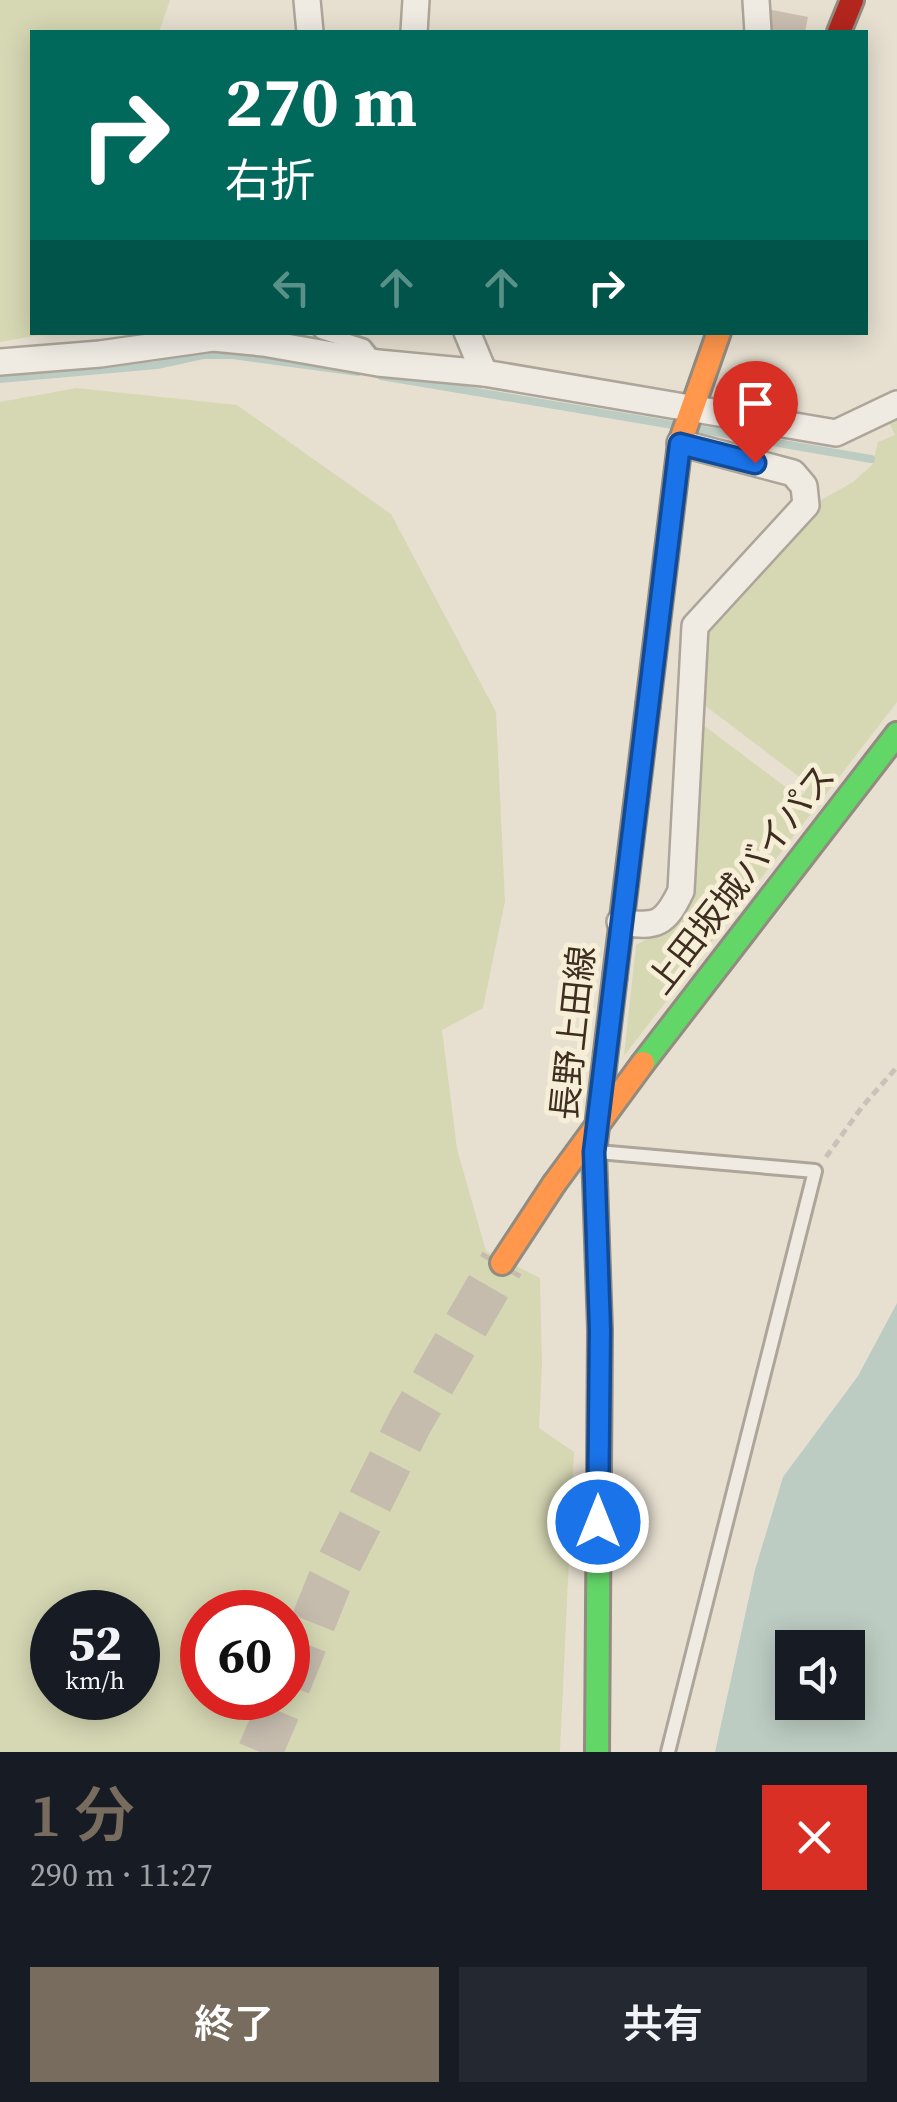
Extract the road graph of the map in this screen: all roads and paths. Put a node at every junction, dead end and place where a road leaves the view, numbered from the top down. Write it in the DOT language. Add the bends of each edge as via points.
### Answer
graph roads {
  1 [pos="308,0"];
  2 [pos="416,0"];
  3 [pos="756,0"];
  4 [pos="852,0"];
  5 [pos="310,30"];
  6 [pos="414,30"];
  7 [pos="758,30"];
  8 [pos="840,30"];
  9 [pos="216,335"];
  10 [pos="331,335"];
  11 [pos="469,335"];
  12 [pos="718,335"];
  13 [pos="0,362"];
  14 [pos="378,362"];
  15 [pos="484,373"];
  16 [pos="897,404"];
  17 [pos="686,425"];
  18 [pos="897,734"];
  19 [pos="620,922"];
  20 [pos="897,1068"];
  21 [pos="594,1152"];
  22 [pos="816,1171"];
  23 [pos="502,1263"];
  24 [pos="596,1752"];
  25 [pos="668,1752"];
  1 -- 5 [label="street"];
  2 -- 6 [label="street"];
  3 -- 7 [label="street"];
  4 -- 8 [label="main road"];
  9 -- 13 [label="street"];
  9 -- 14 [label="street"];
  10 -- 14 [label="lane" via="364,346"];
  11 -- 15 [label="street"];
  12 -- 17 [label="main road, 長野上田線"];
  14 -- 15 [label="street"];
  15 -- 17 [label="street"];
  16 -- 17 [label="street" via="836,433"];
  17 -- 19 [label="main road, 長野上田線"];
  17 -- 19 [label="street" via="793,473 804,486 806,504 695,626 680,891 656,924"];
  18 -- 23 [label="main road, 上田坂城バイパス, bridge" via="643,1063"];
  19 -- 21 [label="main road, 長野上田線"];
  20 -- 22 [label="path"];
  21 -- 22 [label="lane"];
  21 -- 24 [label="main road, 長野上田線" via="600,1330"];
  22 -- 25 [label="lane"];
}
